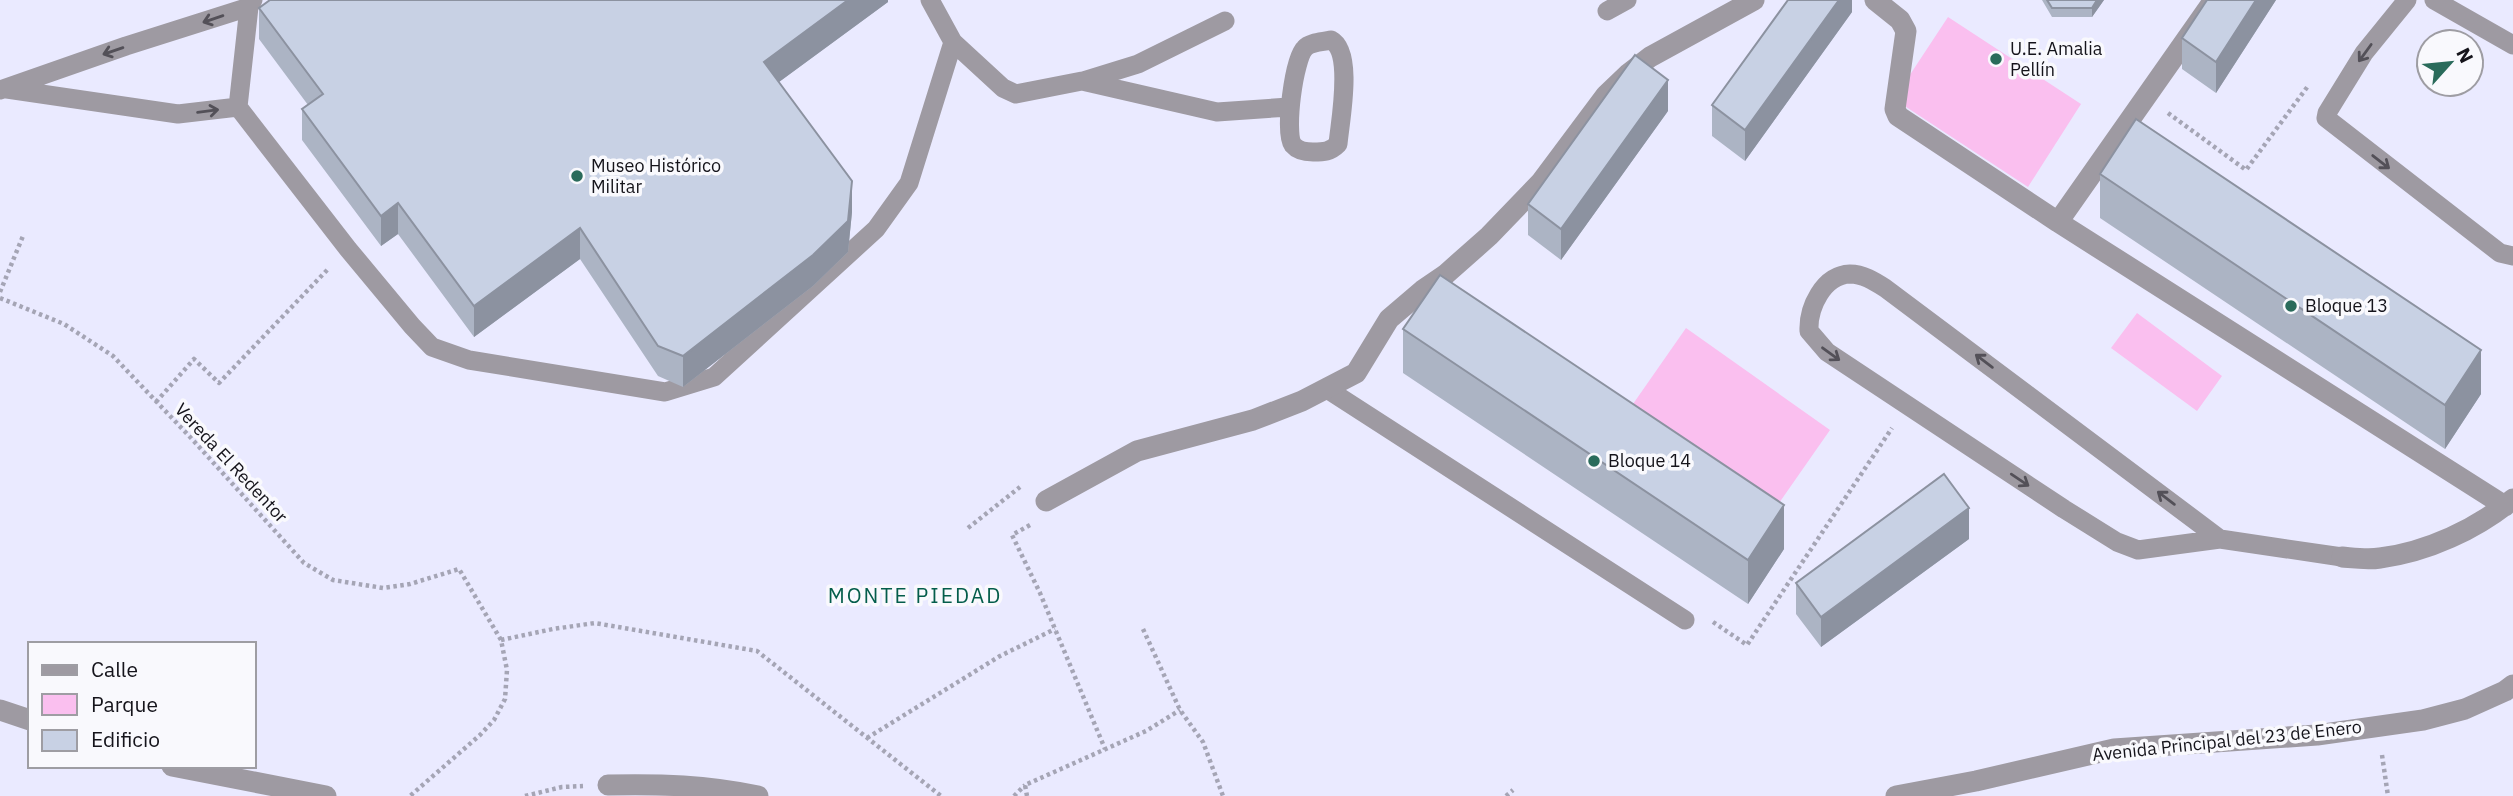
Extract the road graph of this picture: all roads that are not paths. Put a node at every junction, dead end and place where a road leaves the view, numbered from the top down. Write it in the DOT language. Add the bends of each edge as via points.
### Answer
graph roads {
  1 [pos="930,0"];
  2 [pos="1627,0"];
  3 [pos="1754,0"];
  4 [pos="1875,0"];
  5 [pos="2214,0"];
  6 [pos="2407,0"];
  7 [pos="2434,0"];
  8 [pos="251,4"];
  9 [pos="1607,10"];
  10 [pos="1225,21"];
  11 [pos="953,42"];
  12 [pos="2513,45"];
  13 [pos="1083,81"];
  14 [pos="2,89"];
  15 [pos="238,107"];
  16 [pos="1289,107"];
  17 [pos="2058,222"];
  18 [pos="2513,256"];
  19 [pos="1326,388"];
  20 [pos="1046,501"];
  21 [pos="2509,503"];
  22 [pos="2220,538"];
  23 [pos="2342,557"];
  24 [pos="1694,617"];
  25 [pos="2513,685"];
  26 [pos="0,710"];
  27 [pos="28,719"];
  28 [pos="182,768"];
  29 [pos="608,785"];
  30 [pos="326,796"];
  31 [pos="758,796"];
  32 [pos="1896,796"];
  1 -- 11 [label="lane"];
  2 -- 9 [label="lane"];
  3 -- 19 [label="street" via="1650,57 1628,74 1606,95 1541,182 1489,236 1389,319 1356,373"];
  4 -- 17 [label="street" via="1900,20 1906,31 1895,109 1898,116"];
  5 -- 17 [label="street"];
  6 -- 18 [label="lane, one-way" via="2364,53 2326,118 2500,253"];
  7 -- 12 [label="lane"];
  8 -- 14 [label="lane, one-way"];
  8 -- 15 [label="lane"];
  10 -- 13 [label="lane" via="1138,64"];
  11 -- 13 [label="lane" via="1003,88 1016,94"];
  11 -- 15 [label="lane" via="909,183 894,208 713,377 665,392 469,360 432,346 348,249"];
  13 -- 16 [label="lane" via="1217,113"];
  14 -- 15 [label="lane, one-way" via="178,114"];
  16 -- 16 [label="lane" via="1294,147 1324,152 1338,144 1344,84 1338,43 1331,40 1305,47"];
  17 -- 21 [label="street"];
  19 -- 20 [label="street" via="1253,420 1137,451"];
  19 -- 24 [label="lane"];
  21 -- 23 [label="street" via="2445,540 2410,552 2378,559"];
  22 -- 22 [label="lane, one-way" via="1865,276 1841,276 1817,297 1808,316 1809,331 1827,352 2064,509 2138,550"];
  22 -- 23 [label="lane"];
  25 -- 32 [label="street, Avenida Principal del 23 de Enero" via="2465,709 2423,720 2317,734 2114,749"];
  26 -- 27 [label="street"];
  28 -- 30 [label="street"];
  29 -- 31 [label="street" via="703,786"];
}
